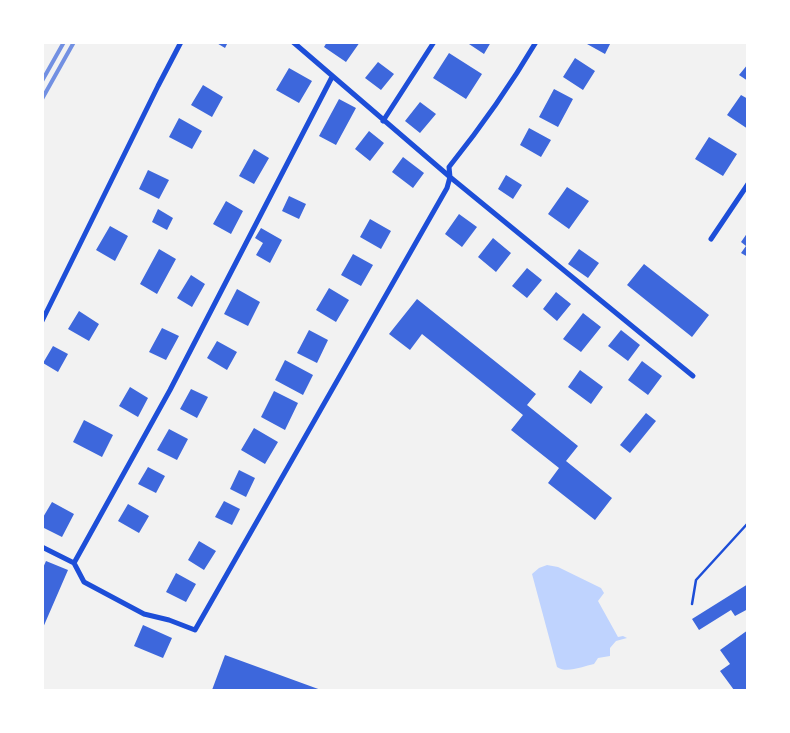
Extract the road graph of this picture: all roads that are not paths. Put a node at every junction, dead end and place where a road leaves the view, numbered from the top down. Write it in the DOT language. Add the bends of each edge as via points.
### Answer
graph roads {
  1 [pos="181,42"];
  2 [pos="293,42"];
  3 [pos="434,42"];
  4 [pos="536,42"];
  5 [pos="332,77"];
  6 [pos="383,120"];
  7 [pos="450,177"];
  8 [pos="748,184"];
  9 [pos="711,239"];
  10 [pos="42,321"];
  11 [pos="693,376"];
  12 [pos="42,547"];
  13 [pos="74,563"];
  1 -- 10 [label="street"];
  2 -- 5 [label="street"];
  3 -- 6 [label="street"];
  4 -- 7 [label="street" via="482,126 449,166"];
  5 -- 6 [label="street"];
  5 -- 13 [label="street" via="170,390"];
  6 -- 7 [label="street"];
  7 -- 11 [label="street"];
  7 -- 13 [label="street" via="447,188 195,630 144,614 84,582"];
  8 -- 9 [label="street"];
  12 -- 13 [label="street"];
}
